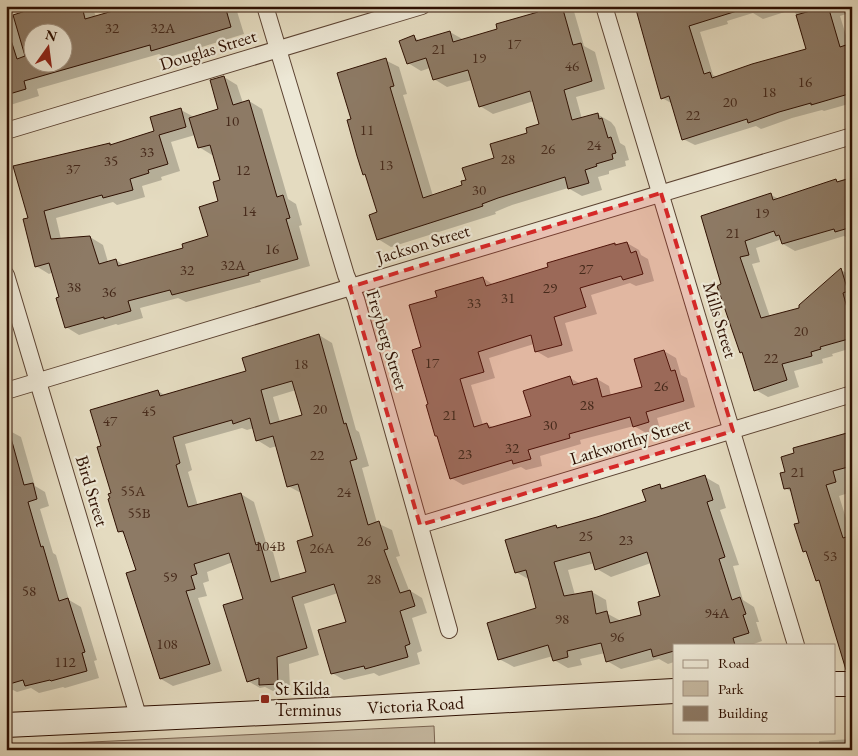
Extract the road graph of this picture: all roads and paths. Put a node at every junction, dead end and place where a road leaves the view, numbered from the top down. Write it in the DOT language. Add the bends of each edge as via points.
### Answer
graph roads {
  1 [pos="265,6"];
  2 [pos="422,6"];
  3 [pos="604,6"];
  4 [pos="278,50"];
  5 [pos="6,131"];
  6 [pos="852,136"];
  7 [pos="660,193"];
  8 [pos="6,275"];
  9 [pos="350,287"];
  10 [pos="38,381"];
  11 [pos="6,391"];
  12 [pos="852,394"];
  13 [pos="732,430"];
  14 [pos="420,525"];
  15 [pos="449,630"];
  16 [pos="796,644"];
  17 [pos="836,684"];
  18 [pos="852,684"];
  19 [pos="673,691"];
  20 [pos="139,719"];
  21 [pos="6,725"];
  1 -- 4 [label="street, Freyberg Street"];
  2 -- 4 [label="street, Douglas Street"];
  3 -- 7 [label="street, Mills Street"];
  4 -- 5 [label="street, Douglas Street"];
  4 -- 9 [label="street, Freyberg Street"];
  6 -- 7 [label="street, Jackson Street"];
  7 -- 9 [label="street, Jackson Street"];
  7 -- 13 [label="street, Mills Street"];
  8 -- 10 [label="street, Bird Street"];
  9 -- 10 [label="street, Jackson Street"];
  9 -- 14 [label="street, Freyberg Street"];
  10 -- 11 [label="street, Jackson Street"];
  10 -- 20 [label="street, Bird Street"];
  12 -- 13 [label="street, Larkworthy Street"];
  13 -- 14 [label="street, Larkworthy Street"];
  13 -- 16 [label="street, Mills Street"];
  14 -- 15 [label="street, Freyberg Street"];
  17 -- 18 [label="street"];
  19 -- 20 [label="street, Victoria Road"];
  20 -- 21 [label="street, Victoria Road"];
}
